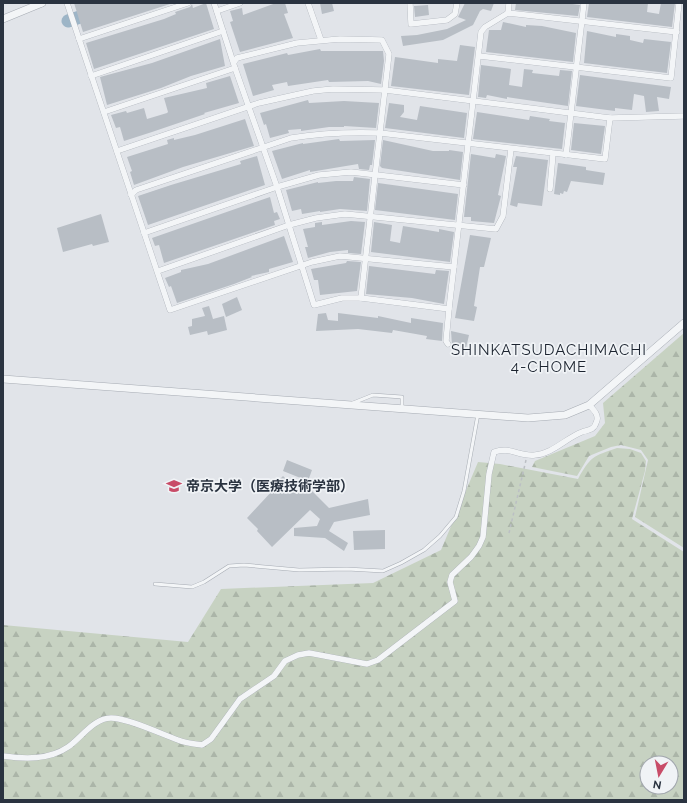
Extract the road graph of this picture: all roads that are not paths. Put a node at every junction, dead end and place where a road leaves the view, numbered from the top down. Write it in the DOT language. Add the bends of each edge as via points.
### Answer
graph roads {
  1 [pos="42,3"];
  2 [pos="67,3"];
  3 [pos="188,3"];
  4 [pos="214,3"];
  5 [pos="240,3"];
  6 [pos="308,3"];
  7 [pos="410,3"];
  8 [pos="457,3"];
  9 [pos="509,3"];
  10 [pos="584,3"];
  11 [pos="679,3"];
  12 [pos="217,11"];
  13 [pos="508,13"];
  14 [pos="3,19"];
  15 [pos="582,21"];
  16 [pos="223,31"];
  17 [pos="676,32"];
  18 [pos="79,39"];
  19 [pos="321,40"];
  20 [pos="480,56"];
  21 [pos="235,65"];
  22 [pos="576,68"];
  23 [pos="92,76"];
  24 [pos="385,90"];
  25 [pos="474,102"];
  26 [pos="248,107"];
  27 [pos="104,112"];
  28 [pos="572,113"];
  29 [pos="684,116"];
  30 [pos="610,118"];
  31 [pos="380,133"];
  32 [pos="469,144"];
  33 [pos="262,148"];
  34 [pos="511,149"];
  35 [pos="117,151"];
  36 [pos="553,154"];
  37 [pos="566,155"];
  38 [pos="375,174"];
  39 [pos="464,185"];
  40 [pos="277,187"];
  41 [pos="550,189"];
  42 [pos="131,194"];
  43 [pos="371,216"];
  44 [pos="289,225"];
  45 [pos="460,226"];
  46 [pos="144,233"];
  47 [pos="366,258"];
  48 [pos="302,266"];
  49 [pos="454,267"];
  50 [pos="158,271"];
  51 [pos="361,298"];
  52 [pos="449,309"];
  53 [pos="684,323"];
  54 [pos="448,344"];
  55 [pos="3,379"];
  56 [pos="348,405"];
  57 [pos="589,405"];
  58 [pos="402,409"];
  59 [pos="478,414"];
  60 [pos="155,584"];
  61 [pos="3,756"];
  1 -- 14 [label="street"];
  2 -- 18 [label="street"];
  3 -- 18 [label="street"];
  4 -- 12 [label="street"];
  5 -- 12 [label="street"];
  6 -- 19 [label="street"];
  7 -- 8 [label="street" via="411,24 447,20 455,14"];
  9 -- 13 [label="street"];
  10 -- 15 [label="street"];
  11 -- 17 [label="street"];
  12 -- 16 [label="street"];
  13 -- 15 [label="street"];
  13 -- 20 [label="street" via="481,32"];
  15 -- 17 [label="street"];
  15 -- 22 [label="street"];
  16 -- 21 [label="street"];
  16 -- 23 [label="street"];
  17 -- 22 [label="street" via="671,78"];
  18 -- 23 [label="street"];
  19 -- 21 [label="street" via="297,42 237,58"];
  19 -- 24 [label="street" via="382,40 389,54"];
  20 -- 22 [label="street"];
  20 -- 25 [label="street"];
  21 -- 26 [label="street"];
  21 -- 27 [label="street"];
  22 -- 28 [label="street"];
  23 -- 27 [label="street"];
  24 -- 25 [label="street"];
  24 -- 26 [label="street" via="326,90 274,99"];
  24 -- 31 [label="street"];
  25 -- 28 [label="street"];
  25 -- 32 [label="street"];
  26 -- 33 [label="street"];
  26 -- 35 [label="street"];
  27 -- 35 [label="street"];
  28 -- 30 [label="street"];
  28 -- 37 [label="street"];
  29 -- 30 [label="street"];
  30 -- 37 [label="street" via="605,159"];
  31 -- 32 [label="street"];
  31 -- 33 [label="street" via="315,134 291,138"];
  31 -- 38 [label="street"];
  32 -- 34 [label="street"];
  32 -- 39 [label="street"];
  33 -- 40 [label="street"];
  33 -- 42 [label="street" via="136,190"];
  34 -- 36 [label="street"];
  34 -- 45 [label="street" via="503,216 496,229"];
  35 -- 42 [label="street"];
  36 -- 37 [label="street"];
  36 -- 41 [label="street"];
  38 -- 39 [label="street"];
  38 -- 40 [label="street" via="351,172 319,175"];
  38 -- 43 [label="street"];
  39 -- 45 [label="street"];
  40 -- 44 [label="street"];
  40 -- 46 [label="street"];
  42 -- 46 [label="street"];
  43 -- 44 [label="street" via="344,214"];
  43 -- 45 [label="street"];
  43 -- 47 [label="street"];
  44 -- 48 [label="street"];
  44 -- 50 [label="street"];
  45 -- 49 [label="street"];
  46 -- 50 [label="street"];
  47 -- 48 [label="street" via="340,256"];
  47 -- 49 [label="street"];
  47 -- 51 [label="street"];
  48 -- 50 [label="street" via="170,310"];
  48 -- 51 [label="street" via="314,305 342,298"];
  49 -- 52 [label="street"];
  51 -- 52 [label="street"];
  52 -- 54 [label="street" via="446,341"];
  53 -- 57 [label="street"];
  55 -- 56 [label="street"];
  56 -- 58 [label="street"];
  56 -- 58 [label="lane" via="373,395 402,397"];
  57 -- 59 [label="street" via="565,415 550,417"];
  57 -- 61 [label="street" via="597,416 593,428 575,434 548,451 527,457 503,449 494,452 488,474 483,537 471,557 452,575 450,582 455,601 378,660 367,664 309,653 285,661 274,676 240,699 211,739 202,745 179,741 111,718 99,722 68,747 56,753 35,758"];
  58 -- 59 [label="street"];
  59 -- 60 [label="lane" via="464,491 456,517 424,550 402,563 383,571 229,566 192,587"];
}
